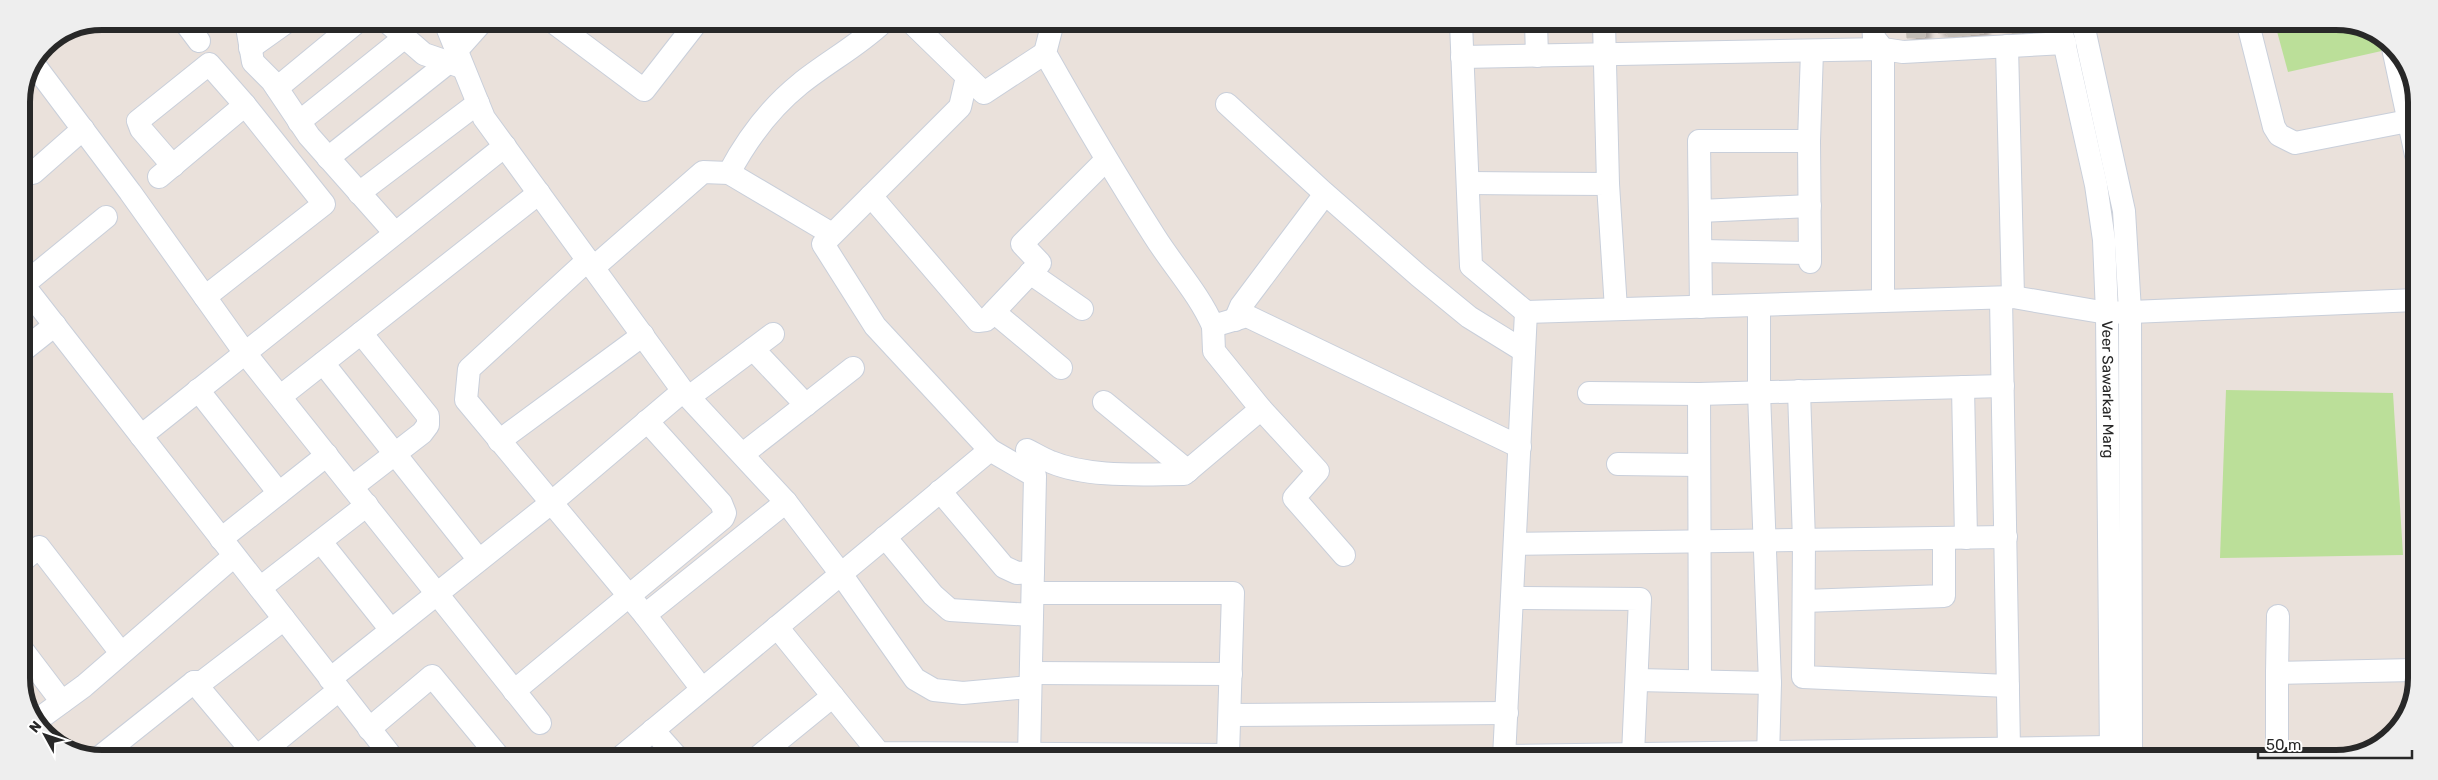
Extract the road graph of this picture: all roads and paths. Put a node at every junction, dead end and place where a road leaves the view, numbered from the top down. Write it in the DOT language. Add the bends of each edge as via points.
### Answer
graph roads {
  1 [pos="192,30"];
  2 [pos="247,30"];
  3 [pos="276,30"];
  4 [pos="347,30"];
  5 [pos="396,30"];
  6 [pos="448,30"];
  7 [pos="477,30"];
  8 [pos="569,30"];
  9 [pos="691,30"];
  10 [pos="874,30"];
  11 [pos="919,30"];
  12 [pos="1051,30"];
  13 [pos="1461,30"];
  14 [pos="1536,30"];
  15 [pos="1604,30"];
  16 [pos="1874,30"];
  17 [pos="2084,30"];
  18 [pos="2250,30"];
  19 [pos="2062,33"];
  20 [pos="405,38"];
  21 [pos="200,40"];
  22 [pos="2007,46"];
  23 [pos="250,48"];
  24 [pos="1883,49"];
  25 [pos="1812,51"];
  26 [pos="1045,52"];
  27 [pos="1605,55"];
  28 [pos="1537,56"];
  29 [pos="1462,57"];
  30 [pos="457,60"];
  31 [pos="2396,63"];
  32 [pos="38,69"];
  33 [pos="967,77"];
  34 [pos="277,88"];
  35 [pos="478,103"];
  36 [pos="1227,104"];
  37 [pos="246,105"];
  38 [pos="2408,121"];
  39 [pos="299,122"];
  40 [pos="83,129"];
  41 [pos="1809,141"];
  42 [pos="504,146"];
  43 [pos="328,158"];
  44 [pos="1106,160"];
  45 [pos="33,173"];
  46 [pos="729,173"];
  47 [pos="1468,183"];
  48 [pos="1608,184"];
  49 [pos="359,193"];
  50 [pos="539,193"];
  51 [pos="1325,194"];
  52 [pos="871,196"];
  53 [pos="1810,206"];
  54 [pos="1700,211"];
  55 [pos="106,217"];
  56 [pos="395,233"];
  57 [pos="832,234"];
  58 [pos="1701,251"];
  59 [pos="590,264"];
  60 [pos="1030,273"];
  61 [pos="30,278"];
  62 [pos="30,294"];
  63 [pos="204,297"];
  64 [pos="2007,298"];
  65 [pos="2408,300"];
  66 [pos="1884,301"];
  67 [pos="1759,305"];
  68 [pos="1702,307"];
  69 [pos="1082,309"];
  70 [pos="1616,309"];
  71 [pos="2130,311"];
  72 [pos="994,312"];
  73 [pos="1526,312"];
  74 [pos="2107,312"];
  75 [pos="1234,320"];
  76 [pos="55,325"];
  77 [pos="1213,326"];
  78 [pos="361,333"];
  79 [pos="773,334"];
  80 [pos="643,335"];
  81 [pos="30,345"];
  82 [pos="753,349"];
  83 [pos="1524,351"];
  84 [pos="244,353"];
  85 [pos="323,363"];
  86 [pos="853,368"];
  87 [pos="1061,368"];
  88 [pos="2003,386"];
  89 [pos="1964,387"];
  90 [pos="198,390"];
  91 [pos="1798,392"];
  92 [pos="1590,393"];
  93 [pos="1759,393"];
  94 [pos="686,394"];
  95 [pos="1699,394"];
  96 [pos="281,396"];
  97 [pos="1104,402"];
  98 [pos="806,405"];
  99 [pos="1261,409"];
  100 [pos="647,421"];
  101 [pos="141,436"];
  102 [pos="499,441"];
  103 [pos="1520,447"];
  104 [pos="990,450"];
  105 [pos="1027,450"];
  106 [pos="395,454"];
  107 [pos="743,454"];
  108 [pos="327,455"];
  109 [pos="1618,464"];
  110 [pos="1699,465"];
  111 [pos="1188,471"];
  112 [pos="352,487"];
  113 [pos="940,491"];
  114 [pos="279,493"];
  115 [pos="786,502"];
  116 [pos="551,503"];
  117 [pos="367,505"];
  118 [pos="885,537"];
  119 [pos="2006,537"];
  120 [pos="1944,538"];
  121 [pos="1966,538"];
  122 [pos="1764,541"];
  123 [pos="1804,541"];
  124 [pos="321,542"];
  125 [pos="1700,542"];
  126 [pos="1515,544"];
  127 [pos="228,548"];
  128 [pos="1344,554"];
  129 [pos="30,555"];
  130 [pos="479,560"];
  131 [pos="841,574"];
  132 [pos="260,588"];
  133 [pos="438,593"];
  134 [pos="1033,593"];
  135 [pos="628,595"];
  136 [pos="1512,598"];
  137 [pos="1804,601"];
  138 [pos="645,614"];
  139 [pos="2278,616"];
  140 [pos="284,619"];
  141 [pos="777,627"];
  142 [pos="391,630"];
  143 [pos="121,653"];
  144 [pos="30,660"];
  145 [pos="2408,670"];
  146 [pos="2277,672"];
  147 [pos="1231,674"];
  148 [pos="1031,680"];
  149 [pos="1637,680"];
  150 [pos="194,682"];
  151 [pos="1700,682"];
  152 [pos="1770,683"];
  153 [pos="334,684"];
  154 [pos="2008,686"];
  155 [pos="702,689"];
  156 [pos="514,691"];
  157 [pos="833,696"];
  158 [pos="62,702"];
  159 [pos="51,710"];
  160 [pos="1507,713"];
  161 [pos="1230,715"];
  162 [pos="540,723"];
  163 [pos="369,729"];
  164 [pos="653,730"];
  165 [pos="109,750"];
  166 [pos="252,750"];
  167 [pos="263,750"];
  168 [pos="386,750"];
  169 [pos="493,750"];
  170 [pos="629,750"];
  171 [pos="670,750"];
  172 [pos="767,750"];
  173 [pos="873,750"];
  174 [pos="1029,750"];
  175 [pos="1228,750"];
  176 [pos="1504,750"];
  177 [pos="1633,750"];
  178 [pos="1768,750"];
  179 [pos="2011,750"];
  180 [pos="2110,750"];
  181 [pos="2131,750"];
  182 [pos="2276,750"];
  1 -- 21 [label="street"];
  2 -- 23 [label="street"];
  3 -- 23 [label="street"];
  4 -- 34 [label="street"];
  5 -- 20 [label="street"];
  6 -- 30 [label="street"];
  7 -- 30 [label="street"];
  8 -- 9 [label="street" via="644,90"];
  10 -- 46 [label="street" via="800,84 772,110 746,141"];
  11 -- 33 [label="street"];
  12 -- 26 [label="street"];
  13 -- 29 [label="street"];
  14 -- 28 [label="street"];
  15 -- 27 [label="street"];
  16 -- 24 [label="street" via="1874,38"];
  17 -- 71 [label="street, Veer Sawarkar Marg" via="2121,190"];
  18 -- 38 [label="street" via="2274,127 2285,139 2295,143"];
  19 -- 22 [label="street"];
  19 -- 74 [label="street, Veer Sawarkar Marg" via="2096,186 2104,240"];
  20 -- 30 [label="street" via="424,54"];
  20 -- 39 [label="street"];
  22 -- 24 [label="street" via="1904,52"];
  22 -- 64 [label="street"];
  23 -- 34 [label="street" via="252,62"];
  24 -- 25 [label="street"];
  24 -- 66 [label="street"];
  25 -- 27 [label="street"];
  25 -- 41 [label="street"];
  26 -- 33 [label="street" via="984,93"];
  26 -- 44 [label="street"];
  27 -- 28 [label="street"];
  27 -- 48 [label="street"];
  28 -- 29 [label="street"];
  29 -- 47 [label="street"];
  30 -- 35 [label="street"];
  30 -- 43 [label="street"];
  31 -- 38 [label="street"];
  32 -- 40 [label="street"];
  33 -- 52 [label="street" via="960,107"];
  34 -- 39 [label="street"];
  35 -- 42 [label="street" via="484,118"];
  35 -- 49 [label="street"];
  36 -- 51 [label="street"];
  37 -- 37 [label="street" via="166,172 138,121 209,64"];
  37 -- 63 [label="street" via="324,204"];
  39 -- 43 [label="street"];
  40 -- 45 [label="street"];
  40 -- 63 [label="street"];
  41 -- 53 [label="street"];
  41 -- 54 [label="street" via="1698,141"];
  42 -- 50 [label="street"];
  42 -- 56 [label="street"];
  43 -- 49 [label="street"];
  44 -- 60 [label="street" via="1022,244 1040,263"];
  44 -- 77 [label="street" via="1170,261 1206,310"];
  46 -- 57 [label="street"];
  46 -- 59 [label="street" via="703,172"];
  47 -- 48 [label="street"];
  47 -- 73 [label="street" via="1471,266"];
  48 -- 70 [label="street"];
  49 -- 56 [label="street"];
  50 -- 59 [label="street"];
  50 -- 78 [label="street"];
  51 -- 75 [label="street" via="1241,306"];
  51 -- 83 [label="street" via="1469,317"];
  52 -- 57 [label="street"];
  52 -- 72 [label="street" via="978,321 986,320"];
  53 -- 54 [label="street"];
  53 -- 58 [label="street" via="1810,257"];
  54 -- 58 [label="street"];
  55 -- 61 [label="street"];
  56 -- 84 [label="street"];
  57 -- 104 [label="street" via="823,244 875,326"];
  58 -- 68 [label="street"];
  59 -- 80 [label="street"];
  59 -- 102 [label="street" via="469,369 466,400"];
  60 -- 69 [label="street"];
  60 -- 72 [label="street"];
  62 -- 76 [label="street"];
  63 -- 84 [label="street"];
  64 -- 66 [label="street"];
  64 -- 74 [label="street"];
  64 -- 88 [label="street"];
  65 -- 71 [label="street"];
  66 -- 67 [label="street"];
  67 -- 68 [label="street"];
  67 -- 93 [label="street"];
  68 -- 70 [label="street"];
  70 -- 73 [label="street"];
  71 -- 74 [label="street"];
  71 -- 181 [label="street, Veer Sawarkar Marg"];
  72 -- 87 [label="street"];
  73 -- 83 [label="street"];
  74 -- 180 [label="street, Veer Sawarkar Marg"];
  75 -- 77 [label="street"];
  75 -- 103 [label="street" via="1247,316"];
  76 -- 81 [label="street"];
  76 -- 101 [label="street"];
  77 -- 99 [label="street" via="1214,351"];
  78 -- 85 [label="street"];
  78 -- 106 [label="street" via="428,416 428,425 422,433"];
  79 -- 82 [label="street"];
  80 -- 94 [label="street"];
  80 -- 102 [label="street"];
  82 -- 94 [label="street"];
  82 -- 98 [label="street"];
  83 -- 103 [label="street"];
  84 -- 90 [label="street"];
  84 -- 96 [label="street"];
  85 -- 96 [label="street"];
  85 -- 106 [label="street"];
  86 -- 98 [label="street"];
  88 -- 89 [label="street"];
  88 -- 119 [label="street"];
  89 -- 91 [label="street"];
  89 -- 121 [label="street"];
  90 -- 101 [label="street"];
  90 -- 114 [label="street"];
  91 -- 93 [label="street"];
  91 -- 123 [label="street"];
  92 -- 95 [label="street"];
  93 -- 95 [label="street"];
  93 -- 122 [label="street"];
  94 -- 100 [label="street"];
  94 -- 107 [label="street"];
  95 -- 110 [label="street"];
  96 -- 108 [label="street"];
  97 -- 111 [label="street"];
  98 -- 107 [label="street"];
  99 -- 111 [label="street"];
  99 -- 128 [label="street" via="1318,471 1294,498"];
  100 -- 116 [label="street"];
  100 -- 135 [label="street" via="722,503 725,513 723,518"];
  101 -- 127 [label="street"];
  102 -- 116 [label="street"];
  103 -- 126 [label="street"];
  104 -- 113 [label="street"];
  104 -- 134 [label="street" via="1035,476"];
  105 -- 111 [label="street" via="1052,463 1076,469 1124,474 1184,474"];
  106 -- 112 [label="street"];
  106 -- 130 [label="street"];
  107 -- 115 [label="street"];
  108 -- 112 [label="street"];
  108 -- 114 [label="street"];
  109 -- 110 [label="street"];
  110 -- 125 [label="street"];
  112 -- 117 [label="street"];
  113 -- 118 [label="street"];
  113 -- 134 [label="street" via="1004,567 1017,573"];
  114 -- 127 [label="street"];
  115 -- 131 [label="street"];
  115 -- 138 [label="street"];
  116 -- 130 [label="street"];
  116 -- 135 [label="street"];
  117 -- 124 [label="street"];
  117 -- 133 [label="street"];
  118 -- 131 [label="street"];
  118 -- 134 [label="street" via="933,595 950,610"];
  119 -- 121 [label="street"];
  119 -- 154 [label="street"];
  120 -- 121 [label="street"];
  120 -- 123 [label="street"];
  120 -- 137 [label="street" via="1944,596"];
  122 -- 123 [label="street"];
  122 -- 125 [label="street"];
  122 -- 152 [label="street"];
  123 -- 137 [label="street"];
  124 -- 132 [label="street"];
  124 -- 142 [label="street"];
  125 -- 126 [label="street"];
  125 -- 151 [label="street"];
  126 -- 136 [label="street"];
  127 -- 132 [label="street"];
  127 -- 143 [label="street"];
  129 -- 143 [label="street" via="40,547"];
  130 -- 133 [label="street"];
  131 -- 141 [label="street"];
  131 -- 148 [label="street" via="915,679 934,690 963,693"];
  132 -- 140 [label="street"];
  133 -- 142 [label="street"];
  133 -- 156 [label="street"];
  134 -- 147 [label="street" via="1233,593"];
  134 -- 148 [label="street"];
  135 -- 138 [label="street"];
  135 -- 156 [label="street"];
  136 -- 149 [label="street" via="1640,600"];
  136 -- 160 [label="street"];
  137 -- 154 [label="street" via="1803,677"];
  138 -- 155 [label="street"];
  139 -- 146 [label="street"];
  140 -- 150 [label="street" via="202,682"];
  140 -- 153 [label="street"];
  141 -- 155 [label="street"];
  141 -- 157 [label="street"];
  142 -- 153 [label="street"];
  143 -- 158 [label="street"];
  144 -- 158 [label="street"];
  145 -- 146 [label="street"];
  146 -- 182 [label="street"];
  147 -- 148 [label="street"];
  147 -- 161 [label="street"];
  148 -- 174 [label="street"];
  149 -- 151 [label="street"];
  149 -- 177 [label="street"];
  150 -- 165 [label="street"];
  150 -- 166 [label="street"];
  151 -- 152 [label="street"];
  152 -- 178 [label="street"];
  153 -- 163 [label="street"];
  153 -- 167 [label="street"];
  154 -- 179 [label="street"];
  155 -- 164 [label="street"];
  156 -- 162 [label="street"];
  157 -- 172 [label="street"];
  157 -- 173 [label="street"];
  158 -- 159 [label="street"];
  160 -- 161 [label="street"];
  160 -- 176 [label="street"];
  161 -- 175 [label="street"];
  163 -- 168 [label="street"];
  163 -- 169 [label="street" via="432,676"];
  164 -- 170 [label="street"];
  164 -- 171 [label="street"];
}
